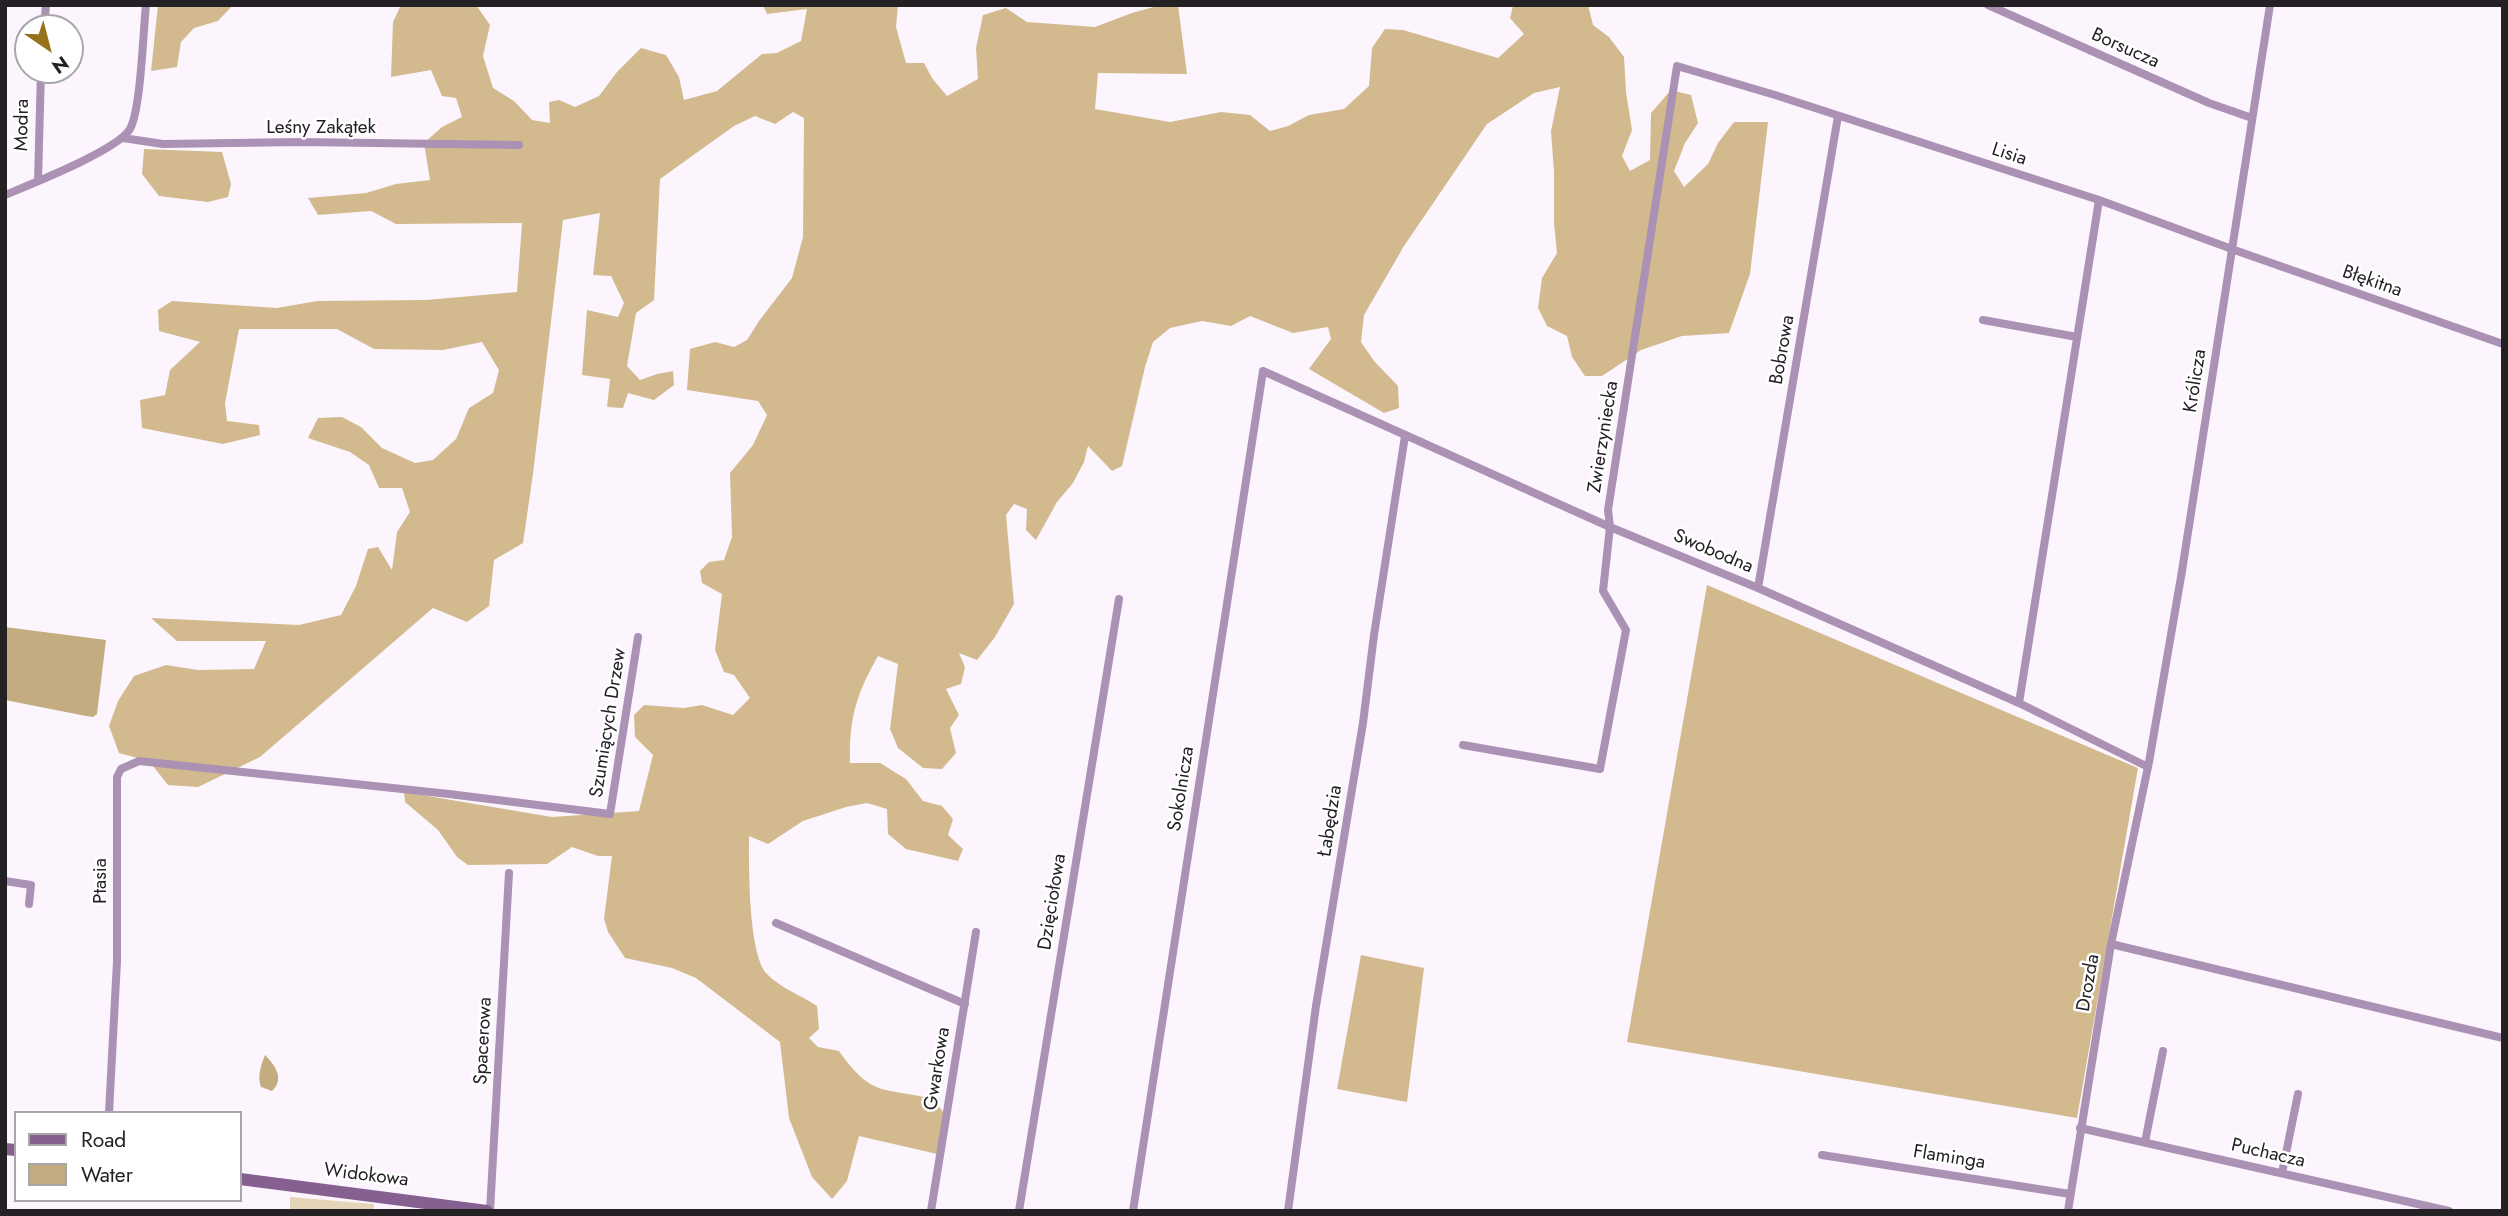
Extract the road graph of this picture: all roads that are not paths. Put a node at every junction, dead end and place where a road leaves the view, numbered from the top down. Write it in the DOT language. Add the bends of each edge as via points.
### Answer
graph roads {
  1 [pos="146,5"];
  2 [pos="1988,5"];
  3 [pos="2270,5"];
  4 [pos="41,84"];
  5 [pos="1775,95"];
  6 [pos="1838,116"];
  7 [pos="2252,118"];
  8 [pos="123,138"];
  9 [pos="519,145"];
  10 [pos="38,181"];
  11 [pos="5,195"];
  12 [pos="2099,200"];
  13 [pos="2232,249"];
  14 [pos="1983,320"];
  15 [pos="2077,337"];
  16 [pos="2503,344"];
  17 [pos="1263,371"];
  18 [pos="1405,436"];
  19 [pos="1610,527"];
  20 [pos="1758,588"];
  21 [pos="1118,599"];
  22 [pos="638,637"];
  23 [pos="2019,703"];
  24 [pos="1463,745"];
  25 [pos="2149,764"];
  26 [pos="239,772"];
  27 [pos="509,873"];
  28 [pos="5,881"];
  29 [pos="29,904"];
  30 [pos="776,923"];
  31 [pos="976,932"];
  32 [pos="2111,944"];
  33 [pos="965,1004"];
  34 [pos="2503,1038"];
  35 [pos="2163,1051"];
  36 [pos="2298,1094"];
  37 [pos="109,1111"];
  38 [pos="2080,1128"];
  39 [pos="2145,1142"];
  40 [pos="1822,1155"];
  41 [pos="2282,1173"];
  42 [pos="242,1179"];
  43 [pos="2070,1194"];
  44 [pos="488,1211"];
  45 [pos="931,1211"];
  46 [pos="1018,1211"];
  47 [pos="1133,1211"];
  48 [pos="1288,1211"];
  49 [pos="2068,1211"];
  50 [pos="2449,1211"];
  1 -- 8 [label="street" via="136,107 131,128"];
  2 -- 7 [label="street, Borsucza"];
  3 -- 7 [label="street, Królicza"];
  4 -- 10 [label="street, Modra"];
  5 -- 6 [label="street, Lisia"];
  5 -- 19 [label="street, Zwierzyniecka" via="1677,66 1608,510"];
  6 -- 12 [label="street, Lisia"];
  6 -- 20 [label="street, Bobrowa"];
  7 -- 13 [label="street, Królicza"];
  8 -- 9 [label="street, Leśny Zakątek" via="163,145"];
  8 -- 10 [label="street"];
  10 -- 11 [label="street"];
  12 -- 13 [label="street, Lisia"];
  12 -- 15 [label="street"];
  13 -- 16 [label="street, Błękitna"];
  13 -- 25 [label="street, Królicza"];
  14 -- 15 [label="street"];
  15 -- 23 [label="street"];
  17 -- 18 [label="street, Swobodna"];
  17 -- 47 [label="street, Sokolnicza"];
  18 -- 19 [label="street, Swobodna"];
  18 -- 48 [label="street, Łabędzia"];
  19 -- 20 [label="street, Swobodna"];
  19 -- 24 [label="street, Zwierzyniecka" via="1603,591 1626,629 1600,769"];
  20 -- 23 [label="street, Swobodna"];
  21 -- 46 [label="street, Dzięciołowa"];
  22 -- 26 [label="street, Szumiących Drzew" via="610,814"];
  23 -- 25 [label="street, Swobodna"];
  25 -- 32 [label="street, Drozda"];
  26 -- 37 [label="street, Ptasia" via="139,761 121,769 117,778 117,961"];
  27 -- 44 [label="street, Spacerowa"];
  28 -- 29 [label="street" via="31,885"];
  30 -- 33 [label="street"];
  31 -- 33 [label="street, Gwarkowa"];
  32 -- 34 [label="street"];
  32 -- 38 [label="street, Drozda"];
  33 -- 45 [label="street, Gwarkowa"];
  35 -- 39 [label="street"];
  36 -- 41 [label="street"];
  38 -- 39 [label="street, Puchacza"];
  38 -- 43 [label="street, Drozda"];
  39 -- 41 [label="street, Puchacza"];
  40 -- 43 [label="street, Flaminga"];
  41 -- 50 [label="street, Puchacza"];
  42 -- 44 [label="street, Widokowa"];
  43 -- 49 [label="street, Drozda"];
}
